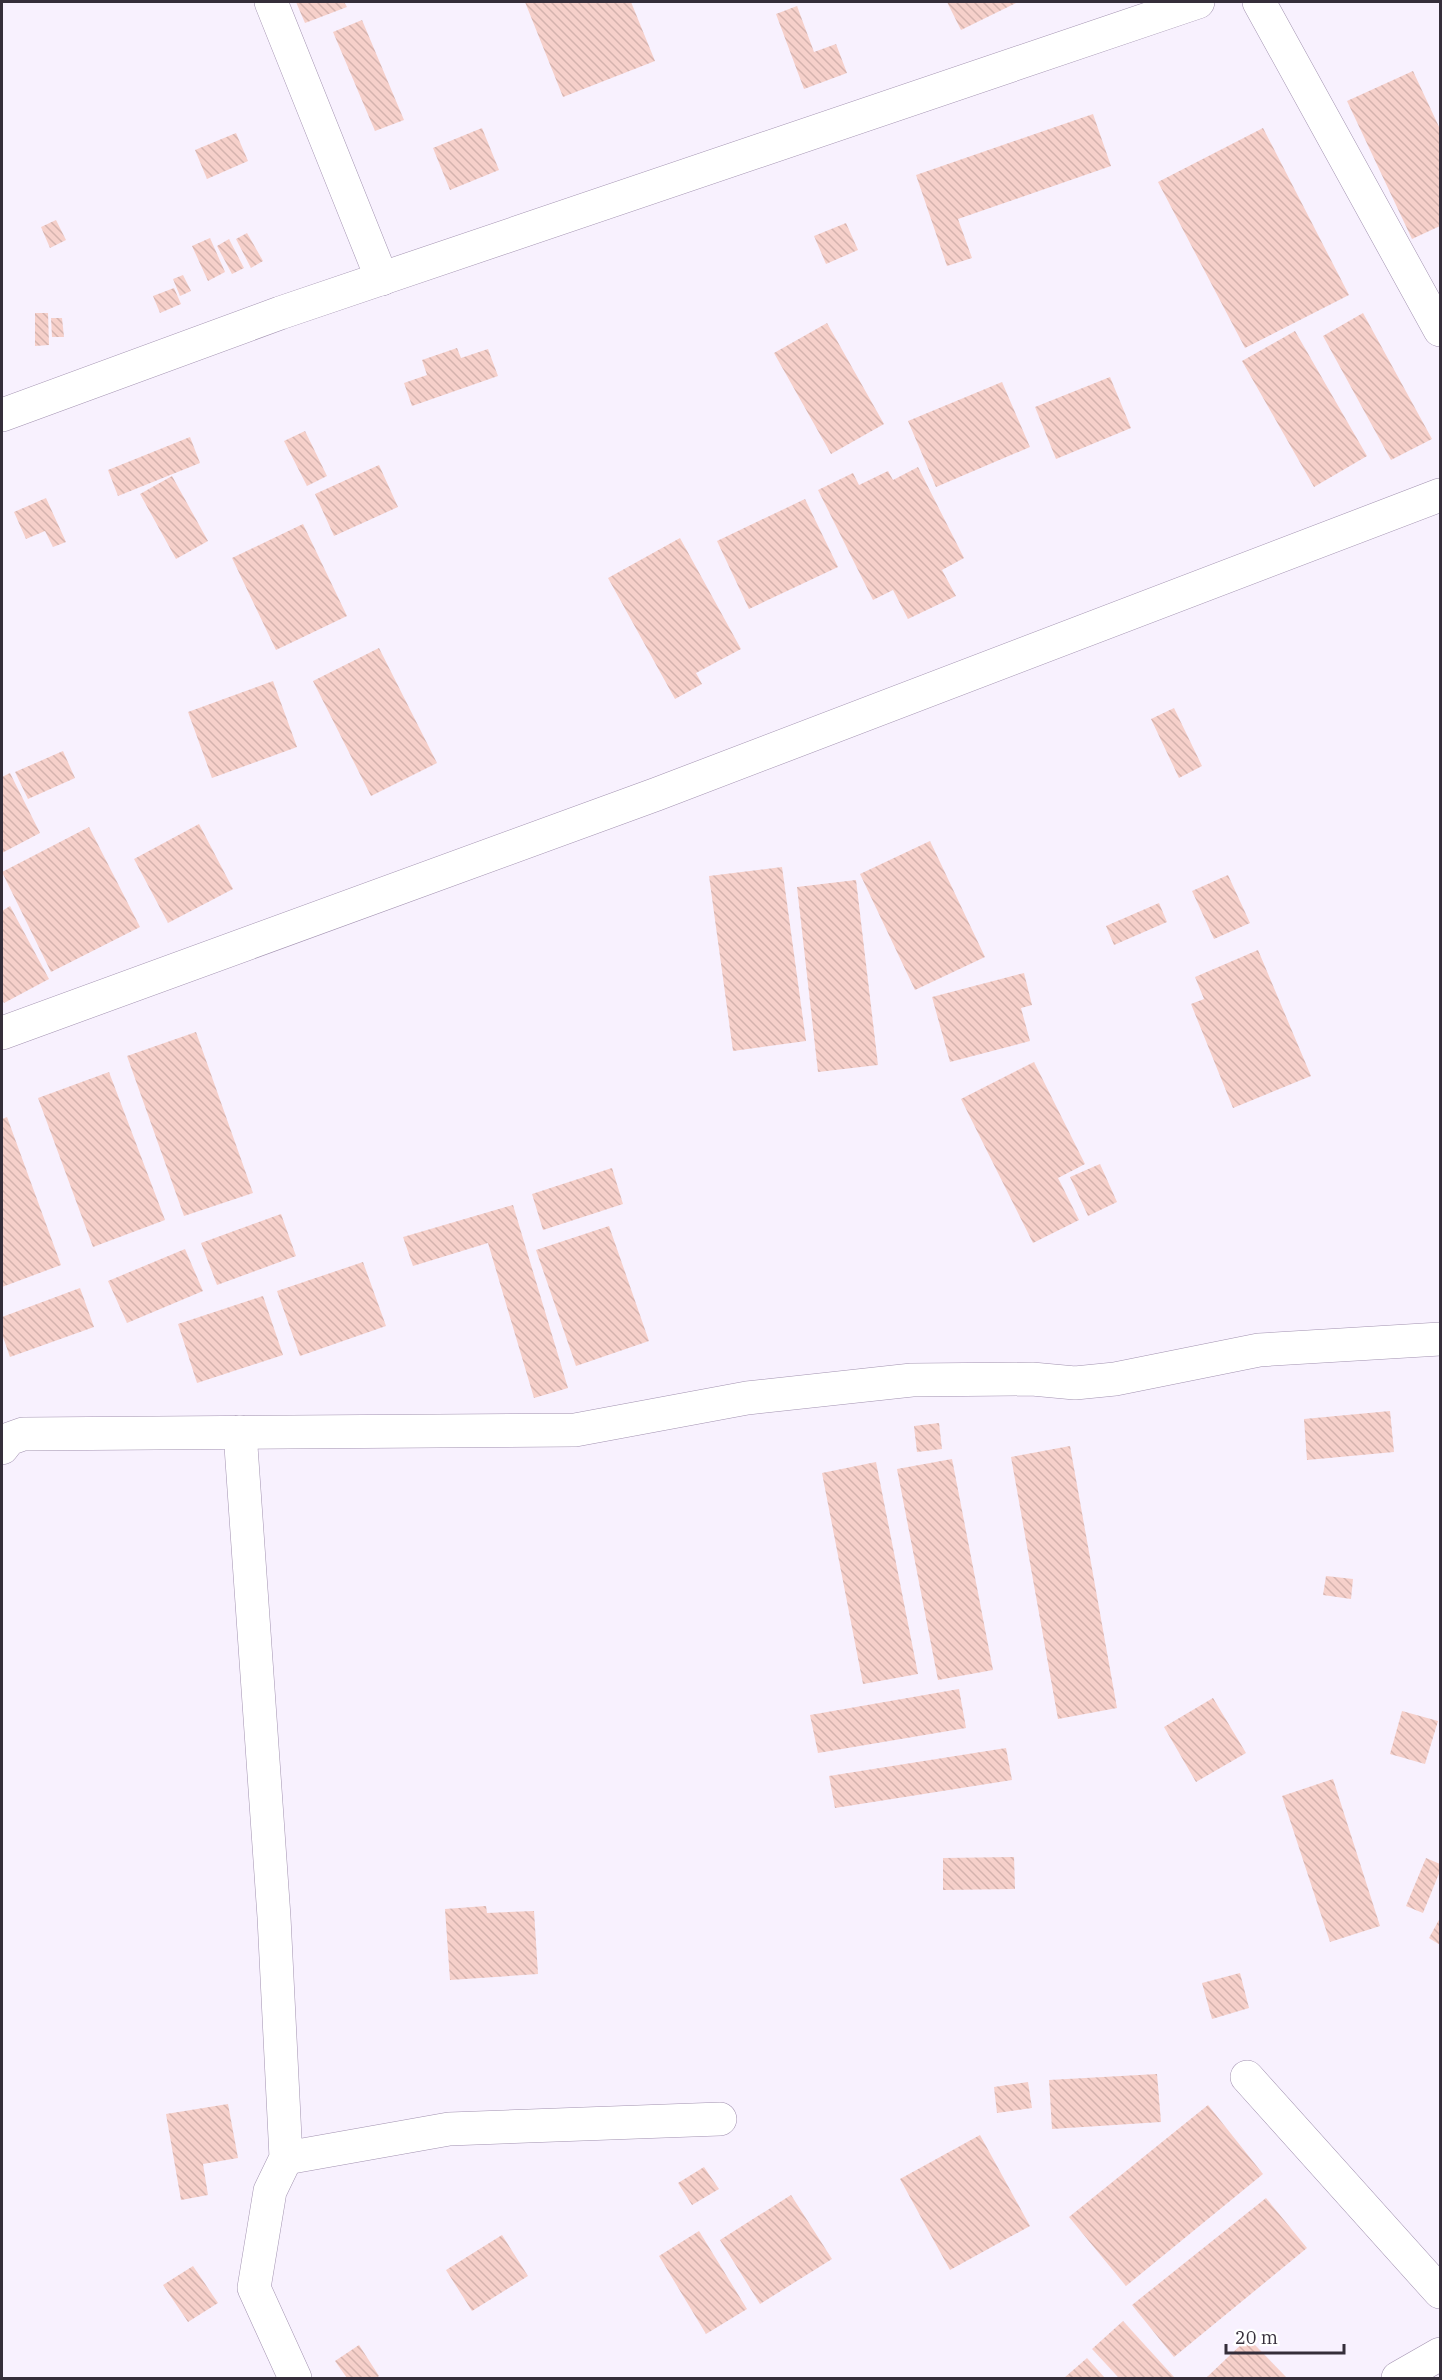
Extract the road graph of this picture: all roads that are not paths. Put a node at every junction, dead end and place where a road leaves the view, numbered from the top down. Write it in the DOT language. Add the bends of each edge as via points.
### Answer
graph roads {
  1 [pos="271,2"];
  2 [pos="1198,2"];
  3 [pos="1259,2"];
  4 [pos="382,279"];
  5 [pos="1440,330"];
  6 [pos="2,415"];
  7 [pos="1440,495"];
  8 [pos="2,1033"];
  9 [pos="1440,1339"];
  10 [pos="240,1432"];
  11 [pos="4,1437"];
  12 [pos="1247,2077"];
  13 [pos="720,2119"];
  14 [pos="286,2158"];
  15 [pos="1440,2292"];
  16 [pos="1440,2354"];
  17 [pos="296,2379"];
  18 [pos="1398,2379"];
  1 -- 4 [label="street"];
  2 -- 4 [label="street"];
  3 -- 5 [label="street"];
  4 -- 6 [label="street"];
  7 -- 8 [label="street" via="657,794"];
  9 -- 10 [label="street" via="1259,1350 1115,1379 1075,1383 1032,1379 912,1380 747,1398 575,1430"];
  10 -- 11 [label="street"];
  10 -- 14 [label="street" via="274,1917"];
  12 -- 15 [label="street"];
  13 -- 14 [label="street" via="449,2129"];
  14 -- 17 [label="street" via="270,2191 254,2288"];
  16 -- 18 [label="street"];
}
